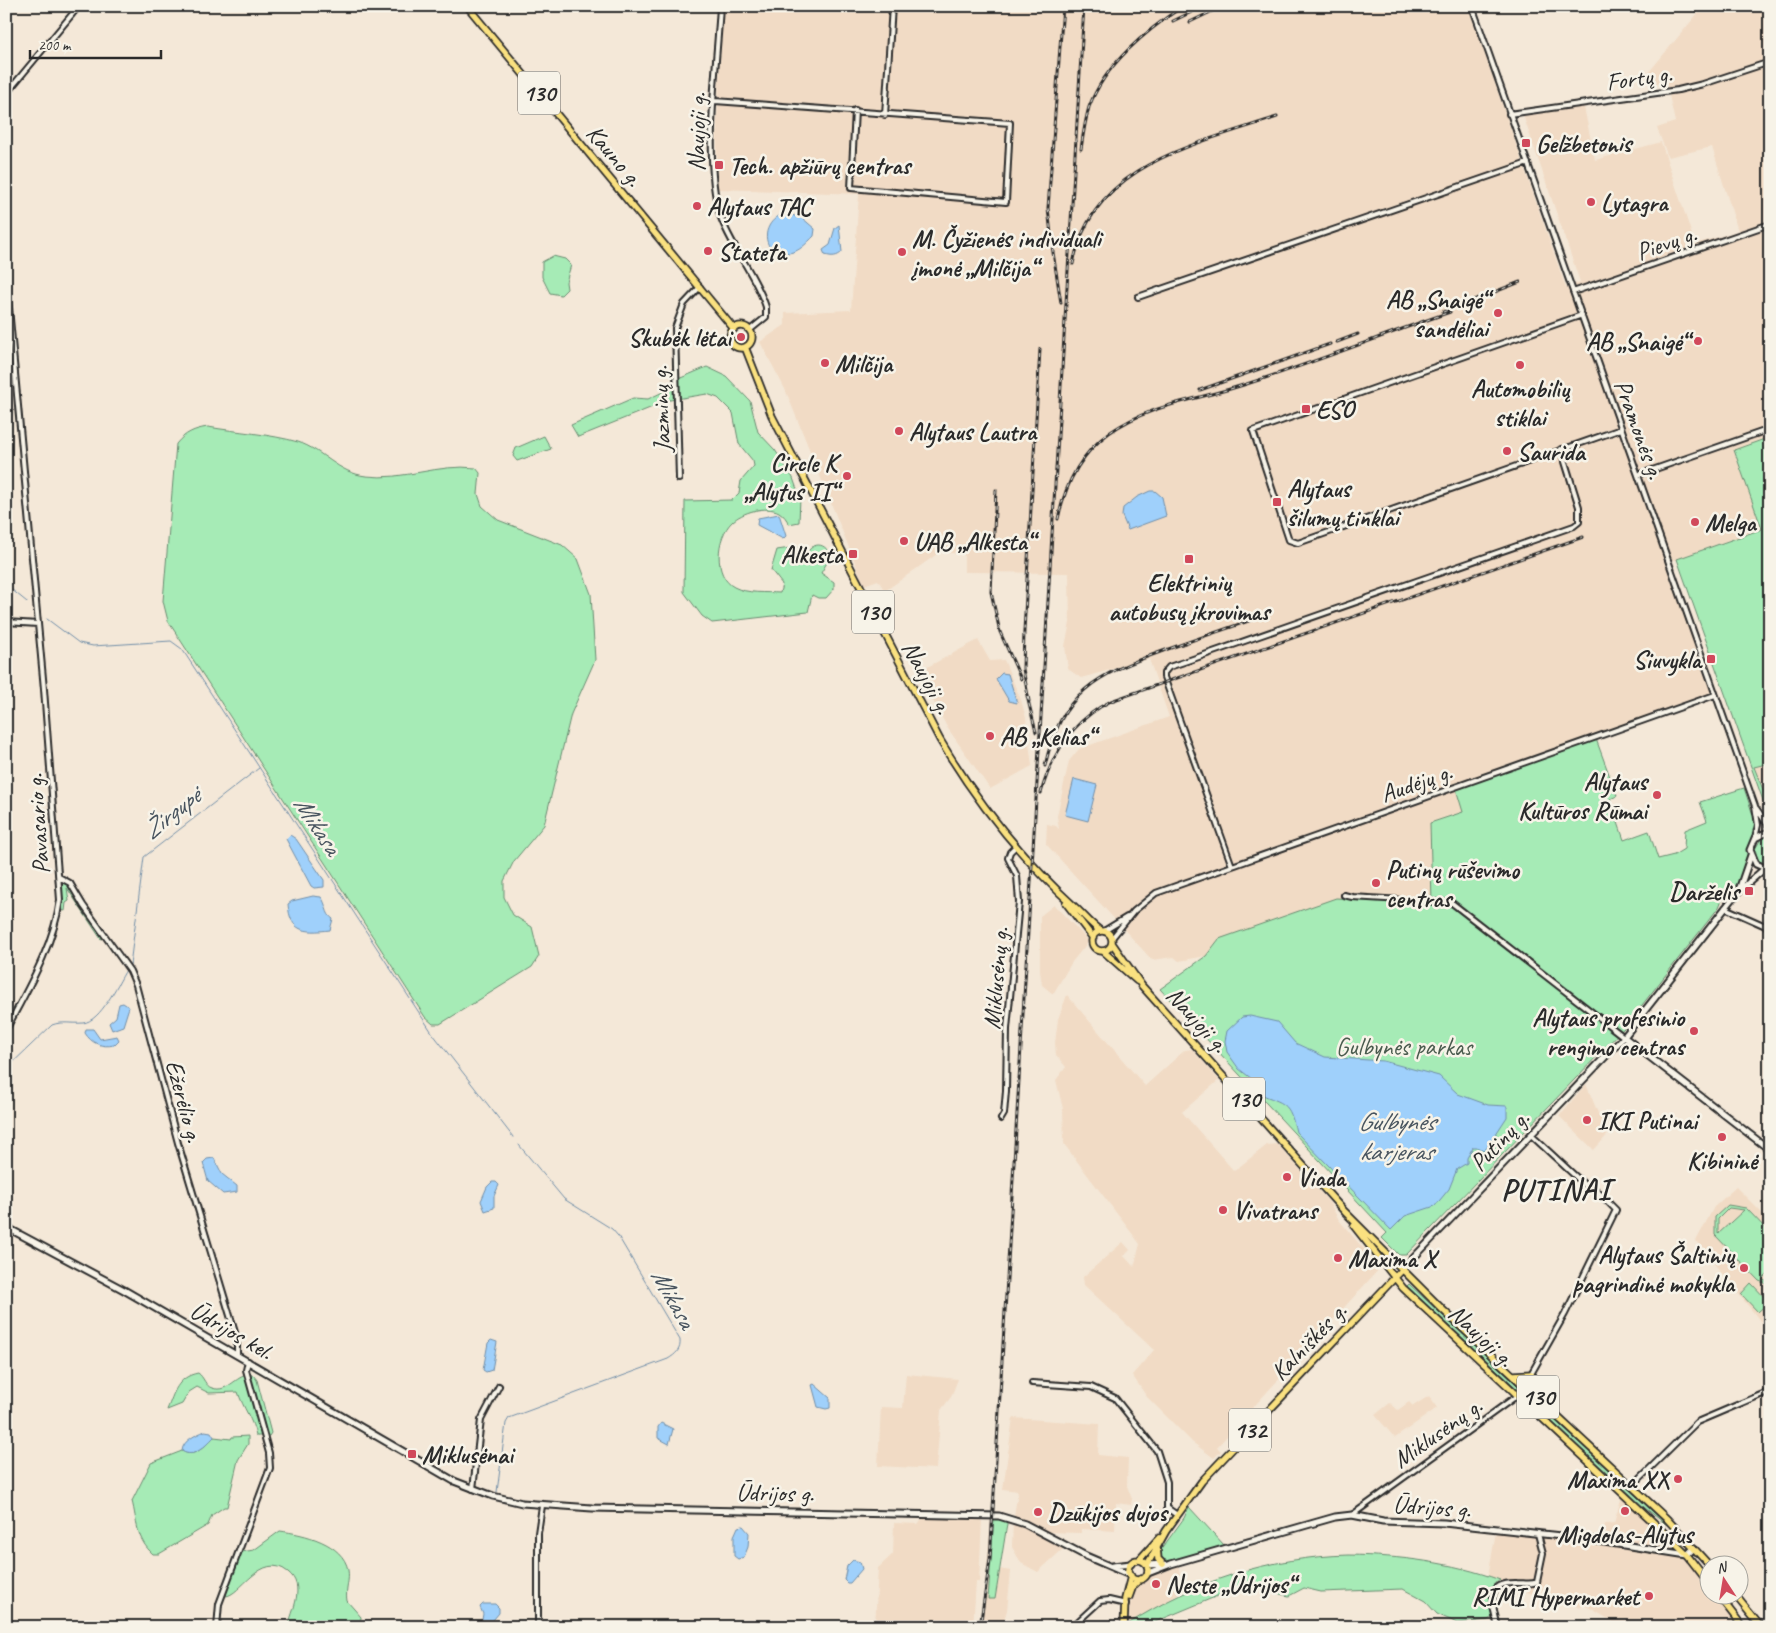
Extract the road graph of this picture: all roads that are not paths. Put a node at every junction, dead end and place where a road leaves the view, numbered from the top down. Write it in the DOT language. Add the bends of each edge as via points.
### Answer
graph roads {
  1 [pos="79,6"];
  2 [pos="466,6"];
  3 [pos="720,6"];
  4 [pos="892,6"];
  5 [pos="1472,6"];
  6 [pos="1770,62"];
  7 [pos="6,94"];
  8 [pos="715,100"];
  9 [pos="855,110"];
  10 [pos="1510,114"];
  11 [pos="885,115"];
  12 [pos="1528,163"];
  13 [pos="1770,224"];
  14 [pos="6,275"];
  15 [pos="700,287"];
  16 [pos="1574,292"];
  17 [pos="1138,297"];
  18 [pos="1582,315"];
  19 [pos="734,329"];
  20 [pos="750,330"];
  21 [pos="745,347"];
  22 [pos="1621,428"];
  23 [pos="1770,429"];
  24 [pos="1560,449"];
  25 [pos="1638,475"];
  26 [pos="679,479"];
  27 [pos="6,622"];
  28 [pos="38,624"];
  29 [pos="1715,695"];
  30 [pos="1755,806"];
  31 [pos="1770,830"];
  32 [pos="1755,838"];
  33 [pos="1016,846"];
  34 [pos="1751,855"];
  35 [pos="1232,866"];
  36 [pos="1767,870"];
  37 [pos="59,877"];
  38 [pos="1738,892"];
  39 [pos="1344,894"];
  40 [pos="1061,895"];
  41 [pos="1725,908"];
  42 [pos="1134,911"];
  43 [pos="1770,928"];
  44 [pos="1103,931"];
  45 [pos="1093,938"];
  46 [pos="1112,941"];
  47 [pos="1103,951"];
  48 [pos="1142,986"];
  49 [pos="6,1030"];
  50 [pos="1624,1037"];
  51 [pos="1001,1119"];
  52 [pos="1531,1135"];
  53 [pos="1770,1150"];
  54 [pos="1345,1212"];
  55 [pos="6,1227"];
  56 [pos="1402,1270"];
  57 [pos="1395,1278"];
  58 [pos="236,1354"];
  59 [pos="248,1362"];
  60 [pos="1531,1374"];
  61 [pos="1514,1375"];
  62 [pos="1032,1383"];
  63 [pos="499,1386"];
  64 [pos="1770,1391"];
  65 [pos="1519,1394"];
  66 [pos="1534,1394"];
  67 [pos="436,1471"];
  68 [pos="1632,1486"];
  69 [pos="474,1489"];
  70 [pos="542,1506"];
  71 [pos="1352,1515"];
  72 [pos="1177,1516"];
  73 [pos="1166,1531"];
  74 [pos="1538,1534"];
  75 [pos="1158,1546"];
  76 [pos="1694,1548"];
  77 [pos="1687,1555"];
  78 [pos="1701,1556"];
  79 [pos="1139,1560"];
  80 [pos="1131,1564"];
  81 [pos="1163,1564"];
  82 [pos="1171,1564"];
  83 [pos="1147,1565"];
  84 [pos="1109,1566"];
  85 [pos="1698,1569"];
  86 [pos="1148,1573"];
  87 [pos="1130,1575"];
  88 [pos="1140,1579"];
  89 [pos="1126,1604"];
  90 [pos="1727,1606"];
  91 [pos="1744,1606"];
  92 [pos="217,1627"];
  93 [pos="538,1627"];
  94 [pos="1072,1627"];
  95 [pos="1124,1627"];
  96 [pos="1498,1627"];
  97 [pos="1743,1627"];
  98 [pos="1761,1627"];
  1 -- 7 [label="street"];
  2 -- 15 [label="main road, Kauno g. / 130"];
  3 -- 8 [label="street, Naujoji g."];
  4 -- 11 [label="street"];
  5 -- 10 [label="street, Pramonės g."];
  6 -- 10 [label="street, Fortų g." via="1678,90"];
  8 -- 9 [label="street"];
  8 -- 20 [label="street, Naujoji g." via="713,174 718,206 766,307 766,317"];
  9 -- 11 [label="street"];
  9 -- 11 [label="street" via="850,188 1006,202 1010,123"];
  10 -- 12 [label="street, Pramonės g."];
  12 -- 16 [label="street, Pramonės g."];
  12 -- 17 [label="street"];
  13 -- 16 [label="street, Pievų g."];
  14 -- 28 [label="street, Pavasario g."];
  15 -- 19 [label="main road, Kauno g. / 130"];
  15 -- 26 [label="street, Jazminų g." via="684,304 675,328"];
  16 -- 18 [label="street, Pramonės g."];
  18 -- 22 [label="street, Pramonės g."];
  18 -- 24 [label="street" via="1253,431 1289,540 1298,543"];
  19 -- 20 [label="main road" via="742,326"];
  19 -- 21 [label="main road, 130" via="730,338 733,344"];
  20 -- 21 [label="main road" via="751,340"];
  21 -- 33 [label="main road, Naujoji g. / 130" via="772,416 929,722 972,790"];
  22 -- 24 [label="street"];
  22 -- 25 [label="street, Pramonės g."];
  23 -- 25 [label="street"];
  24 -- 35 [label="street" via="1579,508 1579,522 1574,526 1169,667 1164,672"];
  25 -- 29 [label="street, Pramonės g."];
  27 -- 28 [label="street"];
  28 -- 37 [label="street, Pavasario g."];
  29 -- 30 [label="street, Pramonės g."];
  29 -- 35 [label="street, Audėjų g."];
  30 -- 31 [label="street"];
  30 -- 32 [label="street" via="1758,825"];
  31 -- 32 [label="main road"];
  32 -- 34 [label="main road, Putinų g."];
  33 -- 40 [label="main road, Naujoji g. / 130"];
  33 -- 51 [label="street, Miklusėnų g." via="1008,858 1017,876 1019,902 1008,1010 1004,1114"];
  34 -- 36 [label="main road" via="1756,864"];
  34 -- 38 [label="main road, Putinų g."];
  35 -- 42 [label="street, Audėjų g." via="1156,893"];
  36 -- 38 [label="main road, Putinų g."];
  37 -- 49 [label="street, Pavasario g." via="60,900 53,929"];
  37 -- 58 [label="street, Ežerėlio g." via="70,883 130,971 136,985 178,1143 237,1339"];
  38 -- 41 [label="main road, Putinų g."];
  39 -- 50 [label="street" via="1452,903"];
  40 -- 44 [label="main road, Naujoji g. / 130"];
  40 -- 45 [label="main road, Naujoji g. / 130"];
  41 -- 43 [label="street"];
  41 -- 50 [label="main road, Putinų g."];
  42 -- 44 [label="street, Audėjų g." via="1114,927"];
  42 -- 46 [label="street, Audėjų g."];
  44 -- 45 [label="main road"];
  44 -- 46 [label="main road, 130"];
  45 -- 47 [label="main road, 130" via="1094,947"];
  46 -- 47 [label="main road"];
  46 -- 48 [label="main road, Naujoji g. / 130"];
  47 -- 48 [label="main road, Naujoji g. / 130"];
  48 -- 54 [label="main road, Naujoji g. / 130"];
  50 -- 52 [label="main road, Putinų g."];
  50 -- 53 [label="main road"];
  52 -- 56 [label="main road, Putinų g."];
  52 -- 60 [label="street" via="1616,1210"];
  54 -- 56 [label="main road, Naujoji g. / 130"];
  54 -- 57 [label="main road, Naujoji g."];
  55 -- 58 [label="main road, Ūdrijos kel."];
  56 -- 57 [label="main road, Kalniškės g. / 132"];
  56 -- 61 [label="main road, Naujoji g. / 130"];
  57 -- 65 [label="main road, Naujoji g. / 130"];
  57 -- 72 [label="main road, Kalniškės g. / 132" via="1202,1482"];
  58 -- 59 [label="main road, Ūdrijos kel."];
  59 -- 67 [label="main road, Ūdrijos kel."];
  59 -- 92 [label="street" via="246,1370 269,1453 270,1468 220,1604"];
  60 -- 61 [label="main road"];
  60 -- 66 [label="main road"];
  61 -- 66 [label="main road, Naujoji g. / 130"];
  62 -- 72 [label="street" via="1091,1387 1115,1398 1157,1451 1167,1482 1167,1508"];
  63 -- 69 [label="street" via="481,1420"];
  64 -- 68 [label="street" via="1697,1422"];
  65 -- 71 [label="street, Miklusėnų g."];
  65 -- 77 [label="main road, Naujoji g. / 130"];
  66 -- 68 [label="main road, Naujoji g. / 130"];
  67 -- 69 [label="main road, Ūdrijos g."];
  68 -- 76 [label="main road, Naujoji g. / 130"];
  69 -- 70 [label="main road, Ūdrijos g." via="507,1500"];
  70 -- 84 [label="main road, Ūdrijos g." via="999,1516 1025,1524"];
  70 -- 93 [label="street" via="538,1533"];
  71 -- 74 [label="main road, Ūdrijos g." via="1383,1521 1444,1523"];
  71 -- 82 [label="main road, Ūdrijos g." via="1335,1517"];
  72 -- 73 [label="main road, Kalniškės g. / 132"];
  73 -- 75 [label="main road, Kalniškės g. / 132"];
  73 -- 79 [label="main road, Kalniškės g. / 132"];
  74 -- 77 [label="main road, Ūdrijos g."];
  74 -- 96 [label="street" via="1543,1553 1537,1582 1504,1584 1493,1591"];
  75 -- 81 [label="main road" via="1157,1556"];
  75 -- 83 [label="main road, Kalniškės g. / 132"];
  76 -- 77 [label="main road"];
  76 -- 78 [label="main road, Naujoji g. / 130"];
  77 -- 85 [label="main road, Naujoji g. / 130"];
  79 -- 80 [label="main road, 132"];
  79 -- 83 [label="main road"];
  80 -- 84 [label="main road"];
  80 -- 87 [label="main road"];
  81 -- 82 [label="main road, Ūdrijos g."];
  81 -- 83 [label="main road, Ūdrijos g."];
  82 -- 86 [label="main road, Ūdrijos g."];
  83 -- 86 [label="main road"];
  84 -- 87 [label="main road, Ūdrijos g."];
  86 -- 88 [label="main road"];
  87 -- 88 [label="main road"];
  87 -- 89 [label="main road"];
  88 -- 89 [label="main road"];
  89 -- 94 [label="street" via="1100,1601"];
  89 -- 95 [label="main road"];
  90 -- 97 [label="main road"];
  91 -- 98 [label="main road"];
}
